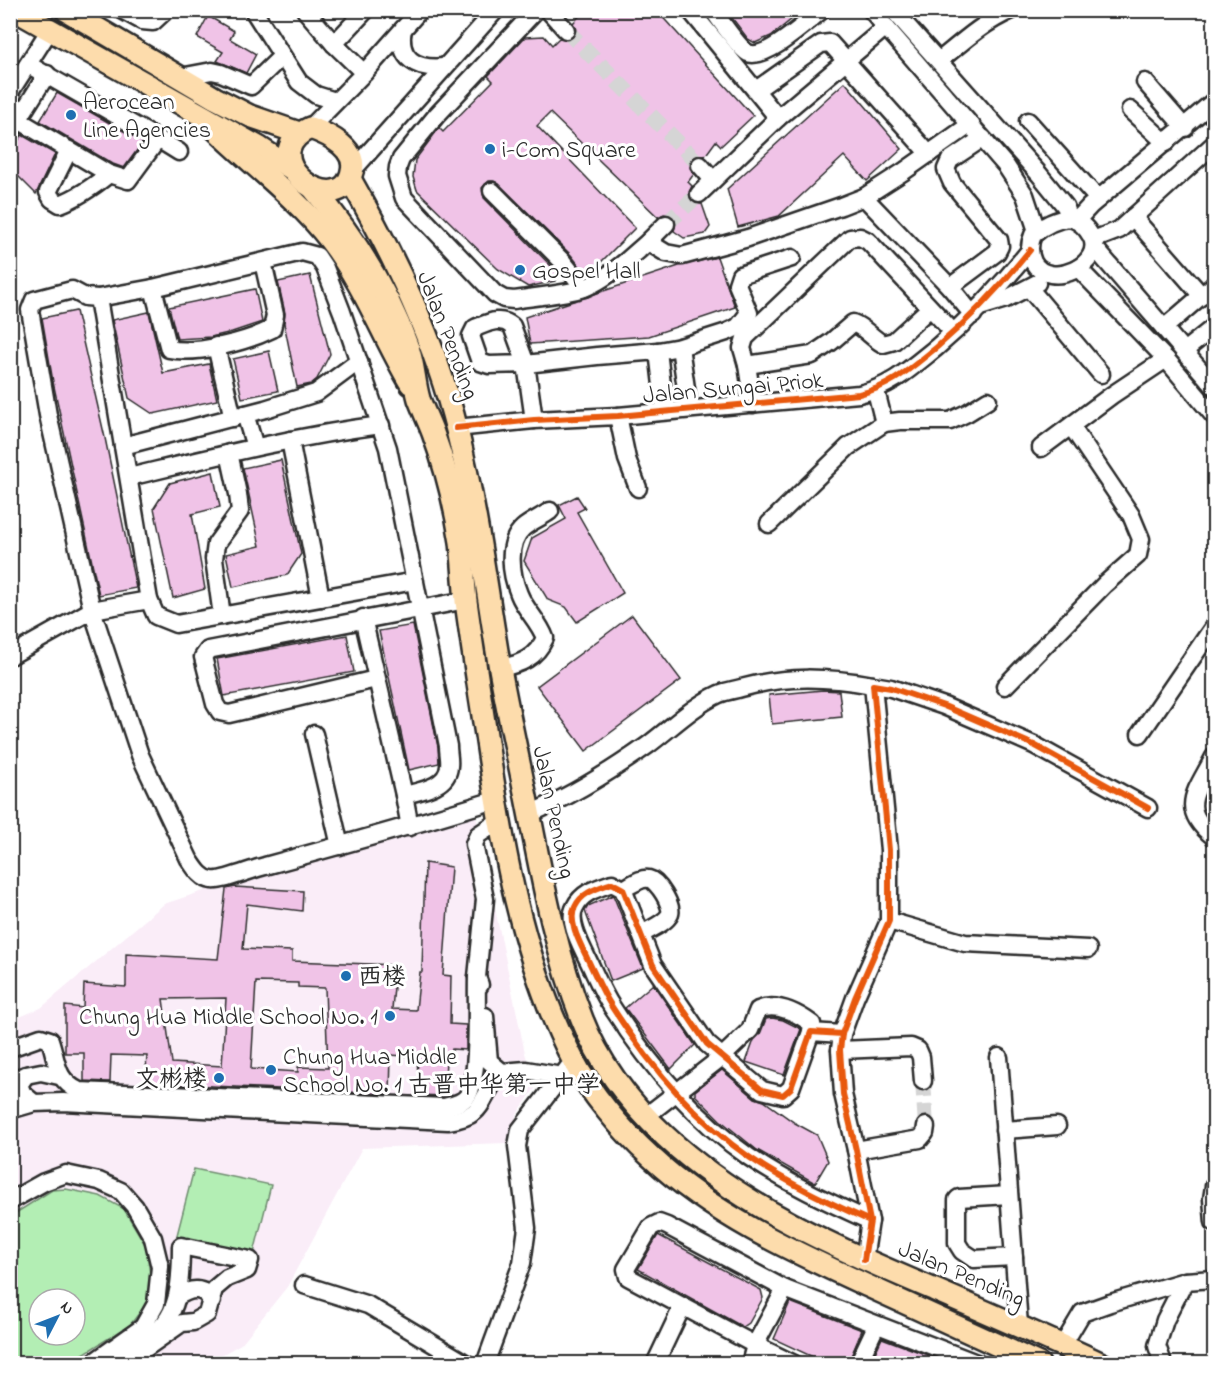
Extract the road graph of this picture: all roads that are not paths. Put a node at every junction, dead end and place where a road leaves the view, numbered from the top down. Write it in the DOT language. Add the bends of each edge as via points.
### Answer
graph roads {
  1 [pos="15,10"];
  2 [pos="66,10"];
  3 [pos="122,10"];
  4 [pos="166,10"];
  5 [pos="253,10"];
  6 [pos="366,10"];
  7 [pos="420,10"];
  8 [pos="496,10"];
  9 [pos="536,10"];
  10 [pos="548,10"];
  11 [pos="690,10"];
  12 [pos="712,10"];
  13 [pos="822,10"];
  14 [pos="871,10"];
  15 [pos="893,10"];
  16 [pos="1012,10"];
  17 [pos="306,11"];
  18 [pos="993,14"];
  19 [pos="886,27"];
  20 [pos="403,29"];
  21 [pos="566,30"];
  22 [pos="49,31"];
  23 [pos="334,44"];
  24 [pos="282,56"];
  25 [pos="846,59"];
  26 [pos="939,61"];
  27 [pos="29,65"];
  28 [pos="444,67"];
  29 [pos="364,73"];
  30 [pos="46,74"];
  31 [pos="180,76"];
  32 [pos="1145,81"];
  33 [pos="756,90"];
  34 [pos="10,92"];
  35 [pos="335,101"];
  36 [pos="1215,101"];
  37 [pos="1130,110"];
  38 [pos="203,117"];
  39 [pos="778,118"];
  40 [pos="1028,121"];
  41 [pos="971,124"];
  42 [pos="15,127"];
  43 [pos="1185,128"];
  44 [pos="304,130"];
  45 [pos="983,138"];
  46 [pos="158,139"];
  47 [pos="1166,143"];
  48 [pos="1215,144"];
  49 [pos="69,150"];
  50 [pos="179,152"];
  51 [pos="929,154"];
  52 [pos="699,165"];
  53 [pos="292,169"];
  54 [pos="110,174"];
  55 [pos="351,174"];
  56 [pos="713,180"];
  57 [pos="313,188"];
  58 [pos="492,190"];
  59 [pos="699,194"];
  60 [pos="864,197"];
  61 [pos="1098,199"];
  62 [pos="1133,217"];
  63 [pos="1074,219"];
  64 [pos="666,224"];
  65 [pos="1037,231"];
  66 [pos="648,242"];
  67 [pos="1093,243"];
  68 [pos="1030,250"];
  69 [pos="792,258"];
  70 [pos="263,262"];
  71 [pos="1078,268"];
  72 [pos="1051,275"];
  73 [pos="950,287"];
  74 [pos="153,288"];
  75 [pos="584,288"];
  76 [pos="1029,288"];
  77 [pos="1208,290"];
  78 [pos="98,298"];
  79 [pos="930,308"];
  80 [pos="978,310"];
  81 [pos="1215,327"];
  82 [pos="1164,328"];
  83 [pos="953,332"];
  84 [pos="216,346"];
  85 [pos="680,347"];
  86 [pos="658,351"];
  87 [pos="1184,351"];
  88 [pos="1166,359"];
  89 [pos="359,362"];
  90 [pos="747,365"];
  91 [pos="1101,374"];
  92 [pos="1215,386"];
  93 [pos="876,391"];
  94 [pos="419,397"];
  95 [pos="988,400"];
  96 [pos="753,404"];
  97 [pos="689,408"];
  98 [pos="665,411"];
  99 [pos="239,416"];
  100 [pos="618,416"];
  101 [pos="1215,416"];
  102 [pos="534,420"];
  103 [pos="884,423"];
  104 [pos="381,425"];
  105 [pos="1071,426"];
  106 [pos="456,428"];
  107 [pos="290,440"];
  108 [pos="123,446"];
  109 [pos="255,447"];
  110 [pos="1041,448"];
  111 [pos="229,453"];
  112 [pos="129,477"];
  113 [pos="638,488"];
  114 [pos="550,511"];
  115 [pos="769,524"];
  116 [pos="415,581"];
  117 [pos="321,598"];
  118 [pos="149,600"];
  119 [pos="466,600"];
  120 [pos="420,607"];
  121 [pos="92,610"];
  122 [pos="222,616"];
  123 [pos="363,618"];
  124 [pos="1212,633"];
  125 [pos="10,657"];
  126 [pos="500,668"];
  127 [pos="376,679"];
  128 [pos="873,685"];
  129 [pos="1005,686"];
  130 [pos="314,734"];
  131 [pos="1140,734"];
  132 [pos="1215,757"];
  133 [pos="404,795"];
  134 [pos="1148,808"];
  135 [pos="497,810"];
  136 [pos="529,814"];
  137 [pos="410,827"];
  138 [pos="1215,837"];
  139 [pos="340,846"];
  140 [pos="622,889"];
  141 [pos="889,921"];
  142 [pos="565,930"];
  143 [pos="642,934"];
  144 [pos="1088,949"];
  145 [pos="477,977"];
  146 [pos="811,1032"];
  147 [pos="841,1042"];
  148 [pos="10,1047"];
  149 [pos="722,1057"];
  150 [pos="999,1058"];
  151 [pos="568,1068"];
  152 [pos="502,1072"];
  153 [pos="18,1077"];
  154 [pos="63,1080"];
  155 [pos="923,1081"];
  156 [pos="677,1092"];
  157 [pos="33,1103"];
  158 [pos="55,1103"];
  159 [pos="10,1110"];
  160 [pos="646,1116"];
  161 [pos="926,1126"];
  162 [pos="1057,1126"];
  163 [pos="1004,1130"];
  164 [pos="856,1150"];
  165 [pos="1215,1186"];
  166 [pos="1009,1195"];
  167 [pos="10,1201"];
  168 [pos="870,1221"];
  169 [pos="1215,1222"];
  170 [pos="1014,1257"];
  171 [pos="864,1260"];
  172 [pos="1215,1279"];
  173 [pos="1185,1281"];
  174 [pos="304,1285"];
  175 [pos="785,1289"];
  176 [pos="212,1301"];
  177 [pos="175,1304"];
  178 [pos="682,1307"];
  179 [pos="188,1323"];
  180 [pos="1019,1325"];
  181 [pos="876,1326"];
  182 [pos="977,1336"];
  183 [pos="755,1345"];
  184 [pos="1062,1345"];
  185 [pos="970,1362"];
  186 [pos="1162,1362"];
  187 [pos="91,1364"];
  188 [pos="113,1364"];
  189 [pos="123,1364"];
  190 [pos="467,1364"];
  191 [pos="485,1364"];
  192 [pos="655,1364"];
  193 [pos="750,1364"];
  194 [pos="794,1364"];
  195 [pos="858,1364"];
  196 [pos="1039,1364"];
  197 [pos="1102,1364"];
  1 -- 22 [label="main road"];
  2 -- 31 [label="main road"];
  3 -- 4 [label="street" via="142,21 153,22"];
  5 -- 24 [label="street"];
  6 -- 23 [label="street"];
  7 -- 20 [label="street"];
  8 -- 28 [label="street"];
  9 -- 75 [label="street" via="436,116 401,159 397,176 404,198 495,294 514,300"];
  10 -- 21 [label="street"];
  11 -- 33 [label="street"];
  12 -- 13 [label="street" via="746,53 756,55 768,51"];
  14 -- 19 [label="street"];
  15 -- 26 [label="street"];
  16 -- 18 [label="street"];
  17 -- 23 [label="street"];
  18 -- 26 [label="street"];
  19 -- 25 [label="street"];
  19 -- 41 [label="street"];
  20 -- 28 [label="street" via="403,50 412,62 430,69"];
  20 -- 29 [label="street"];
  22 -- 27 [label="street"];
  22 -- 38 [label="main road"];
  23 -- 29 [label="street"];
  24 -- 31 [label="street" via="250,86 221,73"];
  24 -- 35 [label="street" via="306,88"];
  25 -- 33 [label="street" via="831,43 821,44"];
  25 -- 39 [label="street"];
  25 -- 51 [label="street"];
  26 -- 63 [label="street"];
  27 -- 30 [label="street"];
  27 -- 34 [label="street"];
  28 -- 55 [label="street"];
  29 -- 35 [label="street"];
  30 -- 42 [label="street"];
  30 -- 46 [label="street"];
  31 -- 44 [label="main road" via="250,116"];
  32 -- 43 [label="street"];
  33 -- 39 [label="street"];
  35 -- 44 [label="street"];
  36 -- 43 [label="street"];
  37 -- 47 [label="street"];
  38 -- 53 [label="main road"];
  38 -- 94 [label="main road" via="331,241"];
  39 -- 56 [label="street"];
  40 -- 61 [label="street"];
  41 -- 45 [label="street"];
  41 -- 51 [label="street"];
  42 -- 49 [label="street"];
  43 -- 47 [label="street"];
  44 -- 53 [label="main road" via="290,143"];
  44 -- 55 [label="main road" via="335,138 351,159"];
  45 -- 65 [label="street" via="1025,195"];
  45 -- 73 [label="street" via="950,160 946,169 952,183 1000,246"];
  46 -- 50 [label="street"];
  46 -- 54 [label="street" via="128,180"];
  47 -- 61 [label="street"];
  48 -- 62 [label="street"];
  49 -- 54 [label="street"];
  49 -- 54 [label="street" via="48,192 60,204 87,192"];
  51 -- 60 [label="street"];
  52 -- 56 [label="street"];
  53 -- 57 [label="main road"];
  55 -- 57 [label="main road" via="339,190"];
  55 -- 106 [label="main road, Jalan Pending" via="428,335"];
  56 -- 59 [label="street"];
  57 -- 94 [label="main road, Jalan Pending" via="374,274 410,351"];
  58 -- 75 [label="street"];
  60 -- 66 [label="street" via="748,238 682,256 666,253"];
  60 -- 73 [label="street"];
  61 -- 63 [label="street"];
  62 -- 67 [label="street" via="1119,230"];
  62 -- 77 [label="street"];
  63 -- 65 [label="street" via="1055,221"];
  63 -- 67 [label="street" via="1085,226"];
  64 -- 66 [label="street"];
  65 -- 68 [label="street" via="1030,241"];
  66 -- 75 [label="street" via="602,279"];
  67 -- 71 [label="street" via="1087,261"];
  67 -- 82 [label="street"];
  68 -- 72 [label="street" via="1042,273"];
  68 -- 80 [label="street"];
  69 -- 85 [label="street" via="740,275 737,284 749,313 738,327"];
  70 -- 74 [label="street"];
  70 -- 84 [label="street" via="275,315 272,329"];
  70 -- 89 [label="street" via="302,252 317,256 325,268"];
  71 -- 72 [label="street"];
  71 -- 88 [label="street"];
  72 -- 76 [label="street"];
  73 -- 80 [label="street"];
  74 -- 78 [label="street"];
  74 -- 84 [label="street" via="169,349"];
  76 -- 80 [label="street"];
  76 -- 91 [label="street"];
  77 -- 82 [label="street"];
  78 -- 108 [label="street"];
  78 -- 121 [label="street" via="72,290 34,300 30,310 48,415"];
  79 -- 83 [label="street"];
  79 -- 90 [label="street" via="894,341 883,344 853,323 812,355"];
  79 -- 90 [label="street" via="868,241 850,238 745,338 742,348"];
  80 -- 83 [label="street, Jalan Sungai Priok"];
  81 -- 87 [label="street"];
  82 -- 87 [label="street"];
  83 -- 93 [label="street, Jalan Sungai Priok" via="904,374"];
  84 -- 99 [label="street"];
  85 -- 86 [label="street"];
  85 -- 97 [label="street"];
  86 -- 98 [label="street"];
  86 -- 102 [label="street" via="526,364"];
  87 -- 92 [label="street"];
  88 -- 101 [label="street"];
  88 -- 105 [label="street"];
  89 -- 99 [label="street" via="316,393"];
  89 -- 104 [label="street"];
  90 -- 96 [label="street"];
  93 -- 96 [label="street, Jalan Sungai Priok"];
  93 -- 103 [label="street"];
  94 -- 119 [label="main road, Jalan Pending" via="450,485"];
  95 -- 103 [label="street" via="950,421"];
  96 -- 97 [label="street, Jalan Sungai Priok"];
  97 -- 98 [label="street, Jalan Sungai Priok"];
  98 -- 100 [label="street, Jalan Sungai Priok"];
  99 -- 108 [label="street"];
  99 -- 109 [label="street"];
  100 -- 102 [label="street, Jalan Sungai Priok"];
  100 -- 113 [label="street"];
  102 -- 106 [label="street, Jalan Sungai Priok"];
  103 -- 115 [label="street" via="848,447"];
  104 -- 107 [label="street"];
  104 -- 116 [label="street"];
  105 -- 110 [label="street"];
  105 -- 129 [label="street" via="1131,515 1141,539 1138,555"];
  106 -- 126 [label="main road, Jalan Pending" via="480,539"];
  107 -- 109 [label="street"];
  107 -- 117 [label="street"];
  108 -- 112 [label="street"];
  109 -- 111 [label="street"];
  111 -- 112 [label="street"];
  111 -- 122 [label="street" via="240,511 216,544 214,559"];
  112 -- 118 [label="street"];
  114 -- 126 [label="street" via="522,529 512,546 512,568 519,595 545,638 522,663"];
  116 -- 117 [label="street"];
  116 -- 120 [label="street"];
  117 -- 122 [label="street"];
  118 -- 121 [label="street"];
  118 -- 122 [label="street" via="156,616 176,624"];
  119 -- 120 [label="street"];
  119 -- 135 [label="main road, Jalan Pending"];
  120 -- 123 [label="street"];
  120 -- 133 [label="street" via="450,768 430,789"];
  121 -- 125 [label="street"];
  121 -- 139 [label="street" via="140,755 197,871 215,881"];
  123 -- 127 [label="street"];
  123 -- 127 [label="street" via="208,650 203,657 204,665 215,704 220,712 229,714"];
  124 -- 131 [label="street"];
  126 -- 136 [label="main road, Jalan Pending"];
  127 -- 133 [label="street"];
  128 -- 134 [label="street" via="944,706 1034,745"];
  128 -- 136 [label="street" via="831,678 793,679 758,683 720,694 585,787"];
  128 -- 141 [label="street" via="889,850"];
  130 -- 139 [label="street"];
  132 -- 138 [label="street" via="1192,800 1199,824"];
  133 -- 137 [label="street"];
  135 -- 137 [label="street"];
  135 -- 145 [label="street" via="474,844 485,899"];
  135 -- 151 [label="main road, Jalan Pending" via="525,938"];
  136 -- 142 [label="main road, Jalan Pending"];
  137 -- 139 [label="street"];
  140 -- 142 [label="street" via="612,883 588,891 574,907"];
  140 -- 143 [label="street"];
  140 -- 143 [label="street" via="651,879 671,909 666,920"];
  141 -- 144 [label="street" via="964,943"];
  141 -- 147 [label="street" via="855,998"];
  142 -- 156 [label="street" via="579,940 611,1005"];
  142 -- 160 [label="main road, Jalan Pending" via="582,1021 604,1063"];
  143 -- 149 [label="street" via="653,965 707,1044"];
  145 -- 152 [label="street" via="483,991 489,1061"];
  145 -- 154 [label="street" via="474,1075 468,1097 457,1104 444,1107 79,1091"];
  146 -- 147 [label="street"];
  146 -- 149 [label="street" via="812,1024 801,1016 767,1006 758,1010 750,1030"];
  146 -- 149 [label="street" via="792,1088 783,1095 762,1090"];
  147 -- 155 [label="street" via="918,1050"];
  147 -- 164 [label="street" via="843,1094"];
  148 -- 154 [label="street" via="41,1037 50,1040"];
  149 -- 156 [label="street"];
  150 -- 163 [label="street"];
  151 -- 152 [label="street"];
  151 -- 182 [label="main road, Jalan Pending" via="591,1088 651,1157 697,1197 839,1273"];
  151 -- 191 [label="street" via="520,1130 517,1146 527,1228 522,1263"];
  152 -- 158 [label="street" via="479,1109 463,1119 448,1121"];
  153 -- 154 [label="street" via="41,1072"];
  153 -- 157 [label="street" via="23,1094"];
  154 -- 158 [label="street" via="66,1095"];
  156 -- 160 [label="street"];
  156 -- 168 [label="street" via="710,1126 749,1157 805,1191"];
  157 -- 158 [label="street"];
  157 -- 159 [label="street"];
  160 -- 171 [label="main road, Jalan Pending" via="714,1177 768,1213"];
  161 -- 164 [label="street" via="920,1139"];
  162 -- 163 [label="street"];
  163 -- 166 [label="street"];
  164 -- 168 [label="street"];
  165 -- 169 [label="street"];
  166 -- 170 [label="street"];
  166 -- 170 [label="street" via="959,1198 957,1243 974,1259"];
  167 -- 187 [label="street" via="66,1174 99,1181 121,1191 153,1238 160,1267 156,1304 143,1327"];
  168 -- 171 [label="street"];
  170 -- 180 [label="street"];
  171 -- 180 [label="main road, Jalan Pending"];
  172 -- 173 [label="street"];
  173 -- 184 [label="street" via="1082,1314"];
  173 -- 186 [label="street" via="1157,1346"];
  174 -- 190 [label="street" via="368,1305"];
  175 -- 178 [label="street" via="659,1223 651,1227 626,1269 628,1277"];
  175 -- 181 [label="street"];
  175 -- 183 [label="street"];
  176 -- 177 [label="street" via="198,1289 186,1292"];
  176 -- 177 [label="street" via="213,1289 247,1270 250,1260 181,1246"];
  176 -- 179 [label="street" via="207,1314"];
  177 -- 179 [label="street" via="176,1318"];
  177 -- 188 [label="street" via="170,1318 152,1338"];
  178 -- 183 [label="street"];
  178 -- 192 [label="street"];
  179 -- 189 [label="street" via="182,1323"];
  180 -- 184 [label="main road, Jalan Pending"];
  181 -- 185 [label="street"];
  181 -- 195 [label="street"];
  182 -- 185 [label="street"];
  182 -- 196 [label="main road, Jalan Pending"];
  183 -- 193 [label="street"];
  183 -- 194 [label="street"];
  184 -- 197 [label="main road, Jalan Pending"];
}
